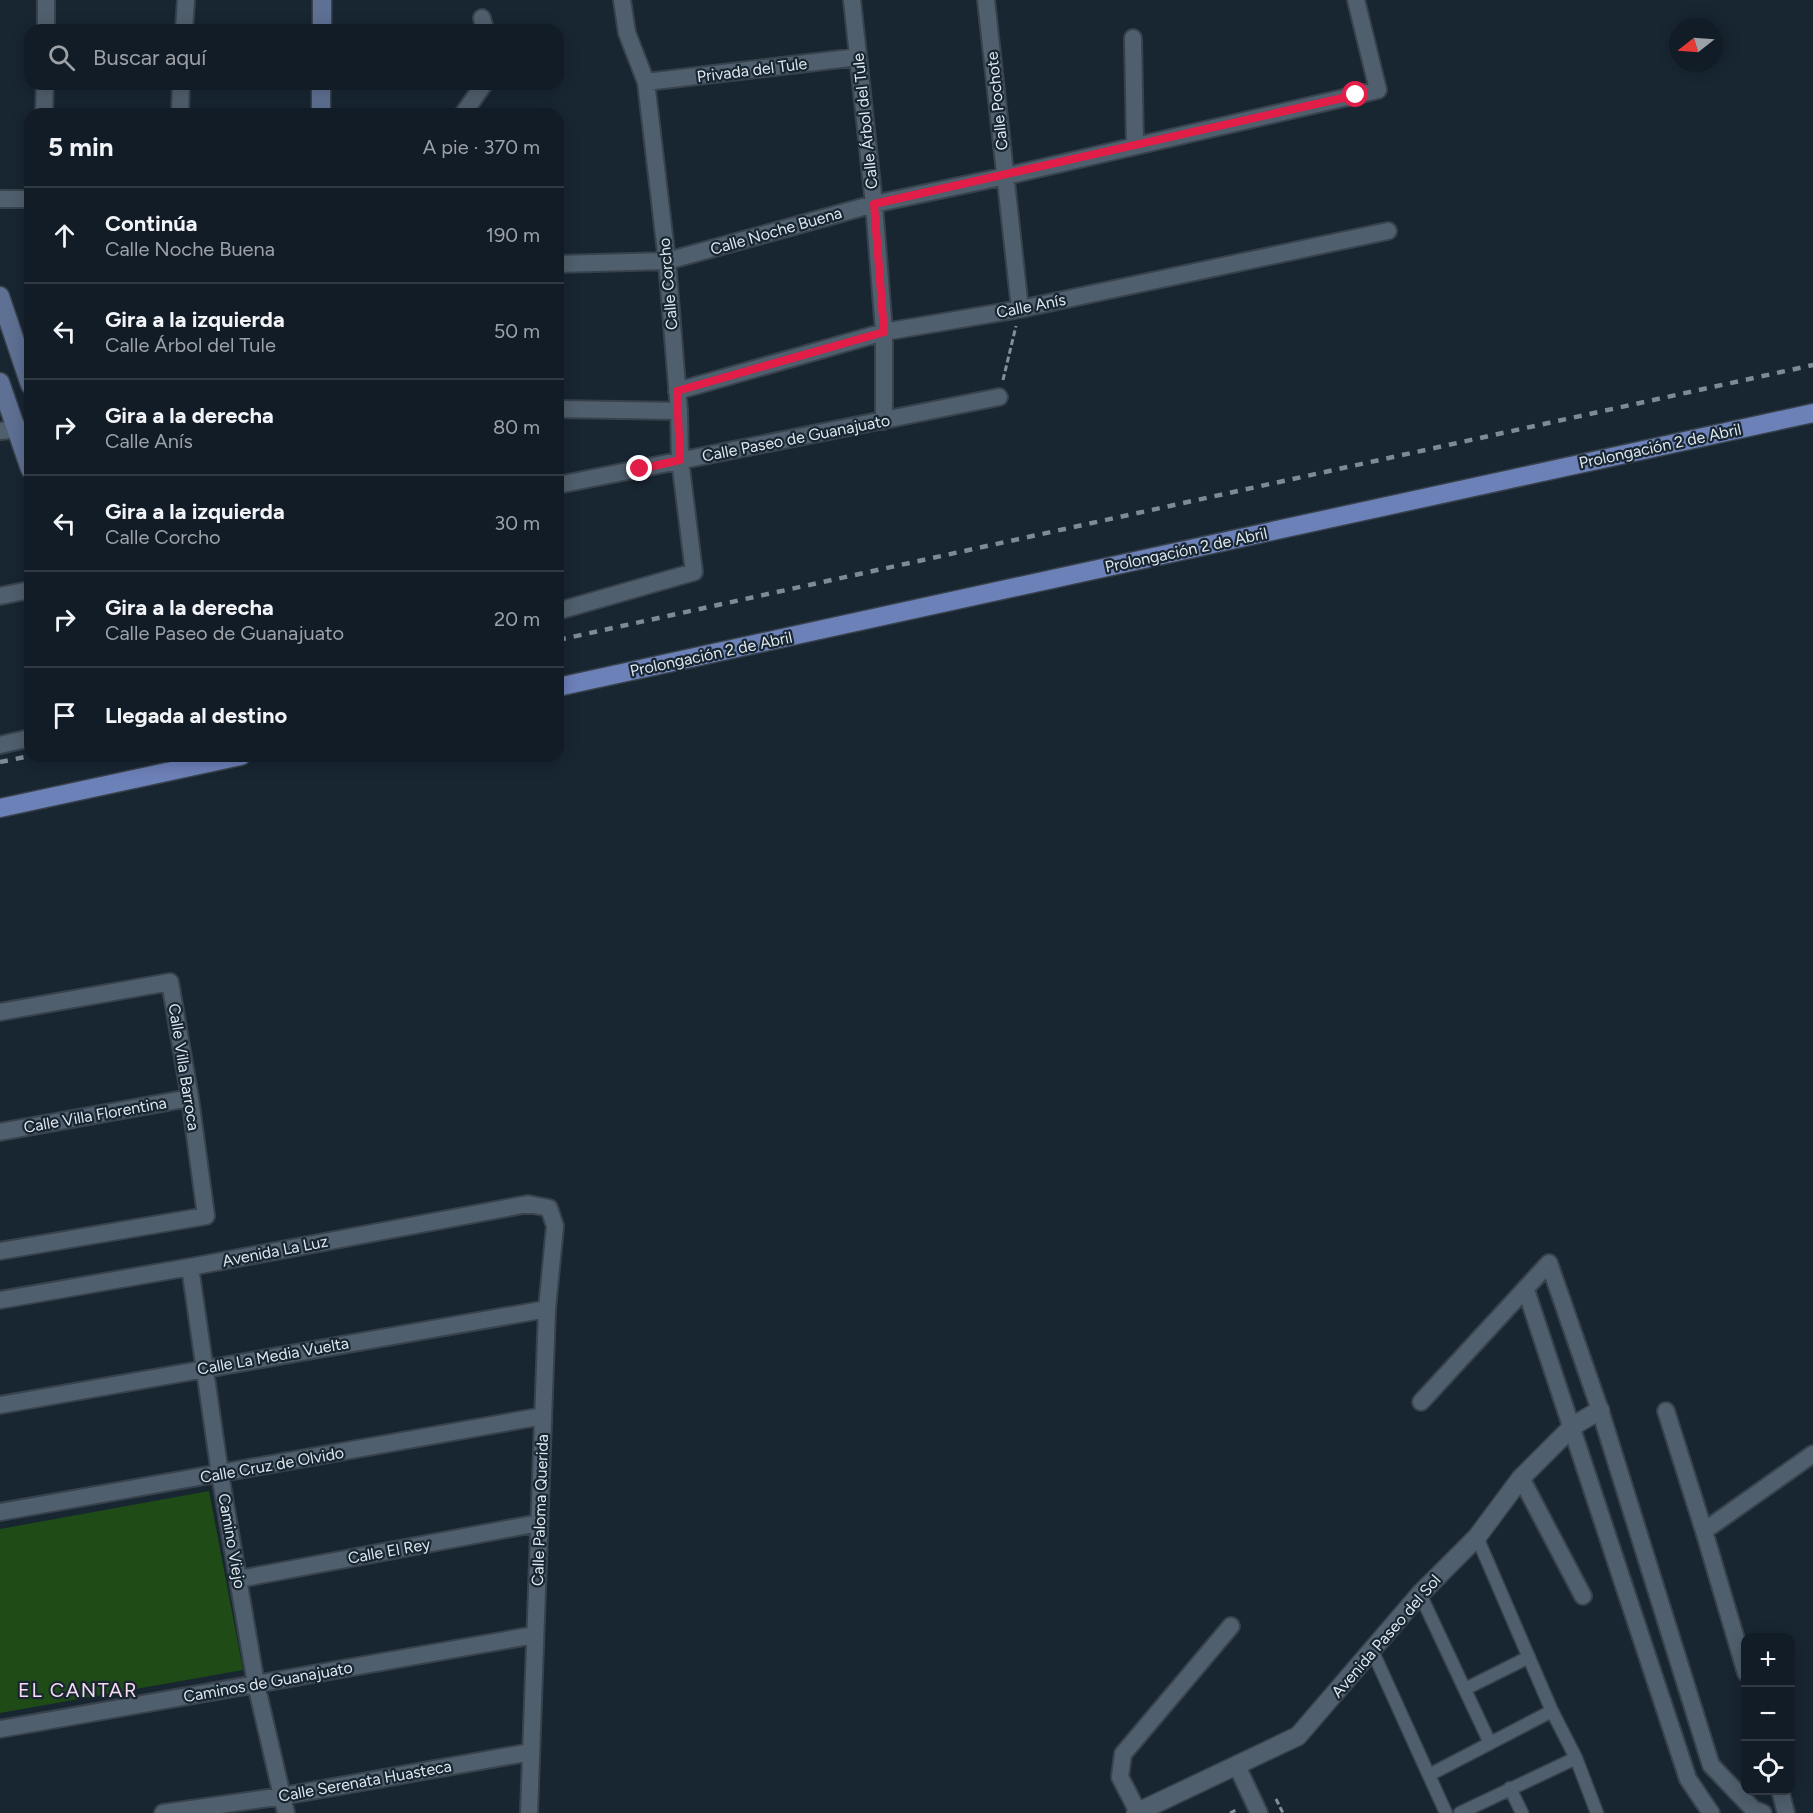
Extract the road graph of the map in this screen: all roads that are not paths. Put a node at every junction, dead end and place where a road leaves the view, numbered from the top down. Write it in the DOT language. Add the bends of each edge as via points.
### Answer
graph roads {
  1 [pos="46,0"];
  2 [pos="186,0"];
  3 [pos="322,0"];
  4 [pos="622,0"];
  5 [pos="852,0"];
  6 [pos="986,0"];
  7 [pos="1356,0"];
  8 [pos="46,24"];
  9 [pos="184,24"];
  10 [pos="322,24"];
  11 [pos="1132,38"];
  12 [pos="858,57"];
  13 [pos="646,82"];
  14 [pos="45,90"];
  15 [pos="181,90"];
  16 [pos="321,90"];
  17 [pos="480,90"];
  18 [pos="44,108"];
  19 [pos="180,108"];
  20 [pos="321,108"];
  21 [pos="467,108"];
  22 [pos="1135,146"];
  23 [pos="1005,176"];
  24 [pos="0,199"];
  25 [pos="24,199"];
  26 [pos="874,204"];
  27 [pos="1388,231"];
  28 [pos="667,261"];
  29 [pos="564,264"];
  30 [pos="0,296"];
  31 [pos="1020,309"];
  32 [pos="884,332"];
  33 [pos="24,366"];
  34 [pos="0,382"];
  35 [pos="677,391"];
  36 [pos="999,397"];
  37 [pos="564,409"];
  38 [pos="679,411"];
  39 [pos="1813,413"];
  40 [pos="884,421"];
  41 [pos="16,430"];
  42 [pos="24,452"];
  43 [pos="680,460"];
  44 [pos="564,484"];
  45 [pos="24,591"];
  46 [pos="0,596"];
  47 [pos="564,608"];
  48 [pos="564,686"];
  49 [pos="24,739"];
  50 [pos="0,745"];
  51 [pos="213,762"];
  52 [pos="0,808"];
  53 [pos="0,1012"];
  54 [pos="190,1098"];
  55 [pos="0,1132"];
  56 [pos="549,1208"];
  57 [pos="0,1251"];
  58 [pos="189,1267"];
  59 [pos="1526,1290"];
  60 [pos="0,1300"];
  61 [pos="547,1309"];
  62 [pos="204,1368"];
  63 [pos="1421,1402"];
  64 [pos="0,1405"];
  65 [pos="1600,1410"];
  66 [pos="1666,1412"];
  67 [pos="543,1416"];
  68 [pos="1573,1426"];
  69 [pos="1813,1454"];
  70 [pos="220,1474"];
  71 [pos="1521,1478"];
  72 [pos="0,1512"];
  73 [pos="539,1523"];
  74 [pos="1704,1531"];
  75 [pos="1477,1537"];
  76 [pos="239,1579"];
  77 [pos="1420,1594"];
  78 [pos="1583,1596"];
  79 [pos="1231,1626"];
  80 [pos="535,1635"];
  81 [pos="1371,1650"];
  82 [pos="1741,1656"];
  83 [pos="1530,1657"];
  84 [pos="256,1684"];
  85 [pos="1465,1689"];
  86 [pos="1552,1711"];
  87 [pos="0,1729"];
  88 [pos="1490,1743"];
  89 [pos="531,1752"];
  90 [pos="1576,1758"];
  91 [pos="1237,1766"];
  92 [pos="1711,1766"];
  93 [pos="1429,1775"];
  94 [pos="1688,1779"];
  95 [pos="1510,1788"];
  96 [pos="1781,1795"];
  97 [pos="283,1796"];
  98 [pos="1137,1812"];
  99 [pos="163,1813"];
  100 [pos="286,1813"];
  101 [pos="529,1813"];
  102 [pos="1259,1813"];
  103 [pos="1446,1813"];
  104 [pos="1460,1813"];
  105 [pos="1522,1813"];
  106 [pos="1597,1813"];
  107 [pos="1710,1813"];
  108 [pos="1763,1813"];
  109 [pos="1786,1813"];
  1 -- 8 [label="street"];
  2 -- 9 [label="street"];
  3 -- 10 [label="main road"];
  4 -- 13 [label="street, Calle Corcho" via="627,33"];
  5 -- 12 [label="street, Calle Árbol del Tule"];
  6 -- 23 [label="street, Calle Pochote"];
  7 -- 22 [label="street, Calle Noche Buena" via="1378,90"];
  11 -- 22 [label="street"];
  12 -- 13 [label="street, Privada del Tule"];
  12 -- 26 [label="street, Calle Árbol del Tule"];
  13 -- 28 [label="street, Calle Corcho"];
  14 -- 18 [label="street"];
  15 -- 19 [label="street"];
  16 -- 20 [label="main road"];
  17 -- 21 [label="street"];
  22 -- 23 [label="street, Calle Noche Buena"];
  23 -- 26 [label="street, Calle Noche Buena"];
  23 -- 31 [label="street, Calle Pochote"];
  24 -- 25 [label="street"];
  26 -- 28 [label="street, Calle Noche Buena"];
  26 -- 32 [label="street, Calle Árbol del Tule"];
  27 -- 31 [label="street, Calle Anís"];
  28 -- 29 [label="street, Calle Noche Buena"];
  28 -- 35 [label="street, Calle Corcho"];
  30 -- 33 [label="main road"];
  31 -- 32 [label="street, Calle Anís"];
  32 -- 35 [label="street, Calle Anís"];
  32 -- 40 [label="street, Calle Árbol del Tule"];
  34 -- 41 [label="main road"];
  35 -- 38 [label="street, Calle Corcho"];
  36 -- 40 [label="street, Calle Paseo de Guanajuato"];
  37 -- 38 [label="street"];
  38 -- 43 [label="street, Calle Corcho"];
  39 -- 48 [label="main road, Prolongación 2 de Abril"];
  40 -- 43 [label="street, Calle Paseo de Guanajuato"];
  41 -- 42 [label="main road"];
  43 -- 44 [label="street, Calle Paseo de Guanajuato"];
  43 -- 47 [label="street, Calle Corcho" via="694,572"];
  45 -- 46 [label="street"];
  49 -- 50 [label="street"];
  51 -- 52 [label="main road"];
  53 -- 54 [label="street, Calle Villa Barroca" via="170,982"];
  54 -- 55 [label="street, Calle Villa Florentina"];
  54 -- 57 [label="street, Calle Villa Barroca" via="206,1216"];
  56 -- 58 [label="street, Avenida La Luz" via="528,1204"];
  56 -- 61 [label="street, Calle Paloma Querida" via="555,1226"];
  58 -- 60 [label="street, Avenida La Luz"];
  58 -- 62 [label="street, Camino Viejo"];
  59 -- 63 [label="street"];
  59 -- 65 [label="street" via="1549,1263"];
  59 -- 68 [label="street"];
  61 -- 62 [label="street, Calle La Media Vuelta"];
  61 -- 67 [label="street, Calle Paloma Querida"];
  62 -- 64 [label="street, Calle La Media Vuelta"];
  62 -- 70 [label="street, Camino Viejo"];
  65 -- 68 [label="street, Avenida Paseo del Sol"];
  65 -- 92 [label="street"];
  66 -- 74 [label="street"];
  67 -- 70 [label="street, Calle Cruz de Olvido"];
  67 -- 73 [label="street, Calle Paloma Querida"];
  68 -- 71 [label="street, Avenida Paseo del Sol"];
  68 -- 94 [label="street"];
  69 -- 74 [label="street"];
  70 -- 72 [label="street, Calle Cruz de Olvido"];
  70 -- 76 [label="street, Camino Viejo"];
  71 -- 75 [label="street, Avenida Paseo del Sol"];
  71 -- 78 [label="street"];
  73 -- 76 [label="street, Calle El Rey"];
  73 -- 80 [label="street, Calle Paloma Querida"];
  74 -- 82 [label="street"];
  75 -- 77 [label="street, Avenida Paseo del Sol"];
  75 -- 83 [label="street"];
  76 -- 84 [label="street, Camino Viejo"];
  77 -- 81 [label="street, Avenida Paseo del Sol"];
  77 -- 85 [label="street"];
  79 -- 98 [label="street" via="1123,1754 1120,1777"];
  80 -- 84 [label="street, Caminos de Guanajuato"];
  80 -- 89 [label="street, Calle Paloma Querida"];
  81 -- 91 [label="street, Avenida Paseo del Sol" via="1298,1736"];
  81 -- 93 [label="street"];
  83 -- 85 [label="street"];
  83 -- 86 [label="street"];
  84 -- 87 [label="street, Caminos de Guanajuato"];
  84 -- 97 [label="street, Camino Viejo"];
  85 -- 88 [label="street"];
  86 -- 88 [label="street"];
  86 -- 90 [label="street"];
  88 -- 93 [label="street"];
  89 -- 97 [label="street, Calle Serenata Huasteca"];
  89 -- 101 [label="street, Calle Paloma Querida"];
  90 -- 95 [label="street"];
  90 -- 106 [label="street"];
  91 -- 98 [label="street, Avenida Paseo del Sol"];
  91 -- 102 [label="street"];
  92 -- 94 [label="street"];
  92 -- 108 [label="street" via="1753,1809"];
  93 -- 103 [label="street"];
  94 -- 107 [label="street"];
  95 -- 104 [label="street"];
  95 -- 105 [label="street"];
  96 -- 109 [label="street"];
  97 -- 99 [label="street, Calle Serenata Huasteca"];
  97 -- 100 [label="street, Camino Viejo"];
}
